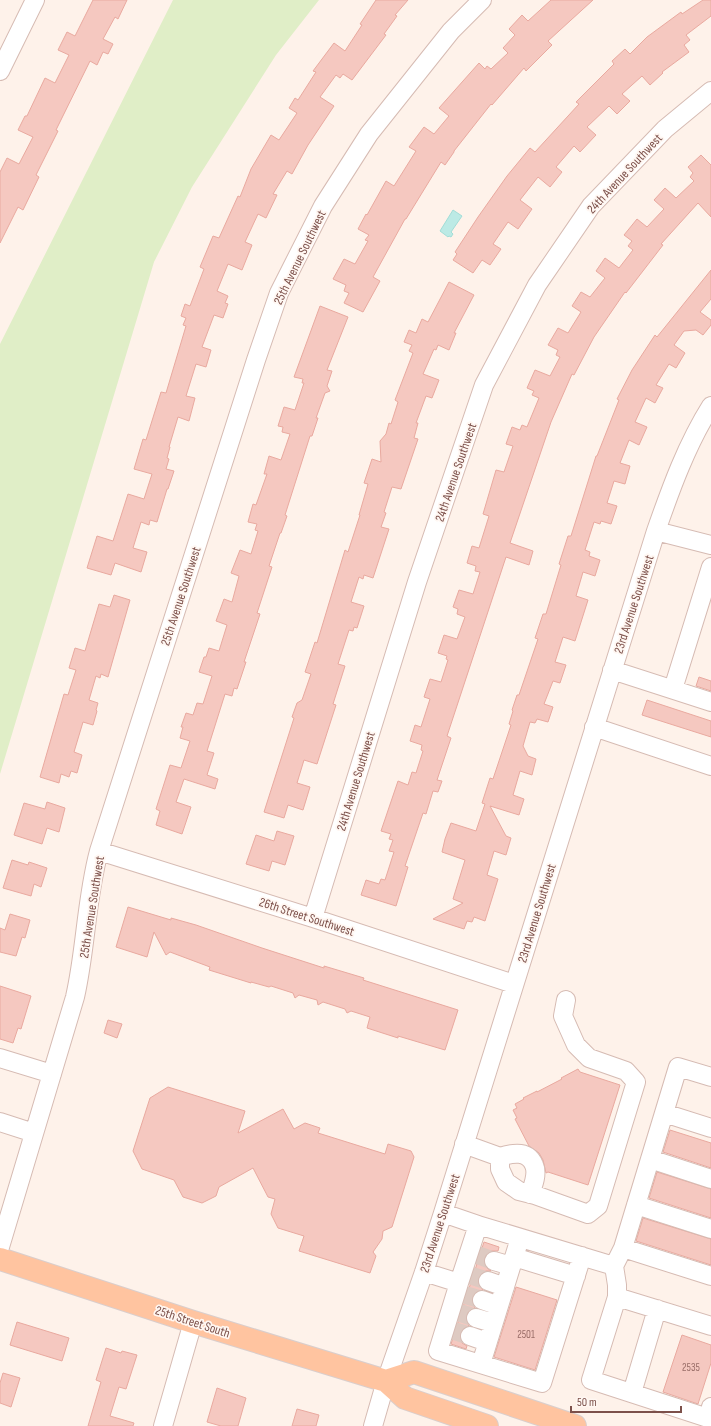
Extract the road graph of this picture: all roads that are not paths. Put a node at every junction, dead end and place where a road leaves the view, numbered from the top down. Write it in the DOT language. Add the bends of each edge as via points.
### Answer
graph roads {
  1 [pos="36,0"];
  2 [pos="482,0"];
  3 [pos="0,71"];
  4 [pos="711,91"];
  5 [pos="711,406"];
  6 [pos="656,531"];
  7 [pos="711,546"];
  8 [pos="711,567"];
  9 [pos="612,670"];
  10 [pos="673,689"];
  11 [pos="711,702"];
  12 [pos="594,727"];
  13 [pos="711,766"];
  14 [pos="99,851"];
  15 [pos="313,918"];
  16 [pos="514,984"];
  17 [pos="566,1000"];
  18 [pos="0,1058"];
  19 [pos="52,1074"];
  20 [pos="711,1077"];
  21 [pos="664,1113"];
  22 [pos="0,1122"];
  23 [pos="711,1128"];
  24 [pos="34,1133"];
  25 [pos="464,1144"];
  26 [pos="500,1157"];
  27 [pos="650,1159"];
  28 [pos="711,1179"];
  29 [pos="530,1194"];
  30 [pos="636,1205"];
  31 [pos="443,1213"];
  32 [pos="478,1224"];
  33 [pos="711,1229"];
  34 [pos="520,1238"];
  35 [pos="0,1247"];
  36 [pos="623,1248"];
  37 [pos="582,1256"];
  38 [pos="0,1259"];
  39 [pos="506,1261"];
  40 [pos="614,1266"];
  41 [pos="424,1272"];
  42 [pos="576,1276"];
  43 [pos="711,1276"];
  44 [pos="488,1281"];
  45 [pos="462,1283"];
  46 [pos="505,1286"];
  47 [pos="617,1297"];
  48 [pos="482,1300"];
  49 [pos="499,1306"];
  50 [pos="657,1309"];
  51 [pos="476,1318"];
  52 [pos="193,1322"];
  53 [pos="494,1323"];
  54 [pos="711,1326"];
  55 [pos="470,1336"];
  56 [pos="488,1342"];
  57 [pos="481,1364"];
  58 [pos="386,1381"];
  59 [pos="632,1393"];
  60 [pos="711,1407"];
  61 [pos="163,1426"];
  62 [pos="373,1426"];
  63 [pos="487,1426"];
  64 [pos="575,1426"];
  1 -- 3 [label="street"];
  2 -- 14 [label="street, 25th Avenue Southwest" via="452,31 369,134 323,206 279,293"];
  4 -- 15 [label="street, 24th Avenue Southwest" via="665,129 590,206 536,285 484,385 417,582"];
  5 -- 6 [label="street, 23rd Avenue Southwest" via="672,484"];
  6 -- 7 [label="street"];
  6 -- 9 [label="street, 23rd Avenue Southwest"];
  8 -- 10 [label="street"];
  9 -- 10 [label="street"];
  9 -- 12 [label="street, 23rd Avenue Southwest"];
  10 -- 11 [label="street"];
  12 -- 13 [label="street"];
  12 -- 16 [label="street, 23rd Avenue Southwest"];
  14 -- 15 [label="street, 26th Street Southwest"];
  14 -- 19 [label="street, 25th Avenue Southwest" via="91,887 81,970"];
  15 -- 16 [label="street, 26th Street Southwest"];
  16 -- 25 [label="street, 23rd Avenue Southwest"];
  17 -- 29 [label="street" via="563,1016 576,1045 589,1058 626,1071 636,1082 598,1206 588,1214"];
  18 -- 19 [label="street"];
  19 -- 24 [label="street, 25th Avenue Southwest"];
  20 -- 21 [label="street" via="678,1067"];
  21 -- 23 [label="street"];
  21 -- 27 [label="street"];
  22 -- 24 [label="street"];
  24 -- 35 [label="street, 25th Avenue Southwest"];
  25 -- 26 [label="street"];
  25 -- 31 [label="street, 23rd Avenue Southwest"];
  26 -- 29 [label="street" via="500,1170 506,1182 519,1191"];
  26 -- 29 [label="street" via="520,1153 535,1165 535,1179"];
  27 -- 28 [label="street"];
  27 -- 30 [label="street"];
  30 -- 33 [label="street"];
  30 -- 36 [label="street"];
  31 -- 32 [label="street"];
  31 -- 41 [label="street, 23rd Avenue Southwest"];
  32 -- 34 [label="street"];
  32 -- 45 [label="street"];
  34 -- 37 [label="street"];
  34 -- 39 [label="street"];
  36 -- 40 [label="street"];
  36 -- 43 [label="street"];
  37 -- 40 [label="street"];
  37 -- 42 [label="street"];
  38 -- 52 [label="main road, 25th Street South"];
  39 -- 42 [label="street"];
  39 -- 46 [label="street"];
  40 -- 47 [label="street"];
  41 -- 45 [label="street"];
  41 -- 58 [label="street, 23rd Avenue Southwest"];
  42 -- 57 [label="street" via="542,1383"];
  44 -- 46 [label="street"];
  45 -- 57 [label="street" via="448,1329 438,1351"];
  46 -- 49 [label="street"];
  47 -- 50 [label="street"];
  47 -- 59 [label="street" via="591,1380"];
  48 -- 49 [label="street"];
  49 -- 53 [label="street"];
  50 -- 54 [label="street"];
  50 -- 59 [label="street"];
  51 -- 53 [label="street"];
  52 -- 58 [label="main road, 25th Street South"];
  52 -- 61 [label="street"];
  53 -- 56 [label="street"];
  55 -- 56 [label="street"];
  56 -- 57 [label="street"];
  58 -- 62 [label="street, 23rd Avenue Southwest"];
  58 -- 63 [label="main road, 25th Street South" via="405,1398"];
  58 -- 64 [label="main road" via="414,1372"];
  59 -- 60 [label="street" via="708,1418"];
}
